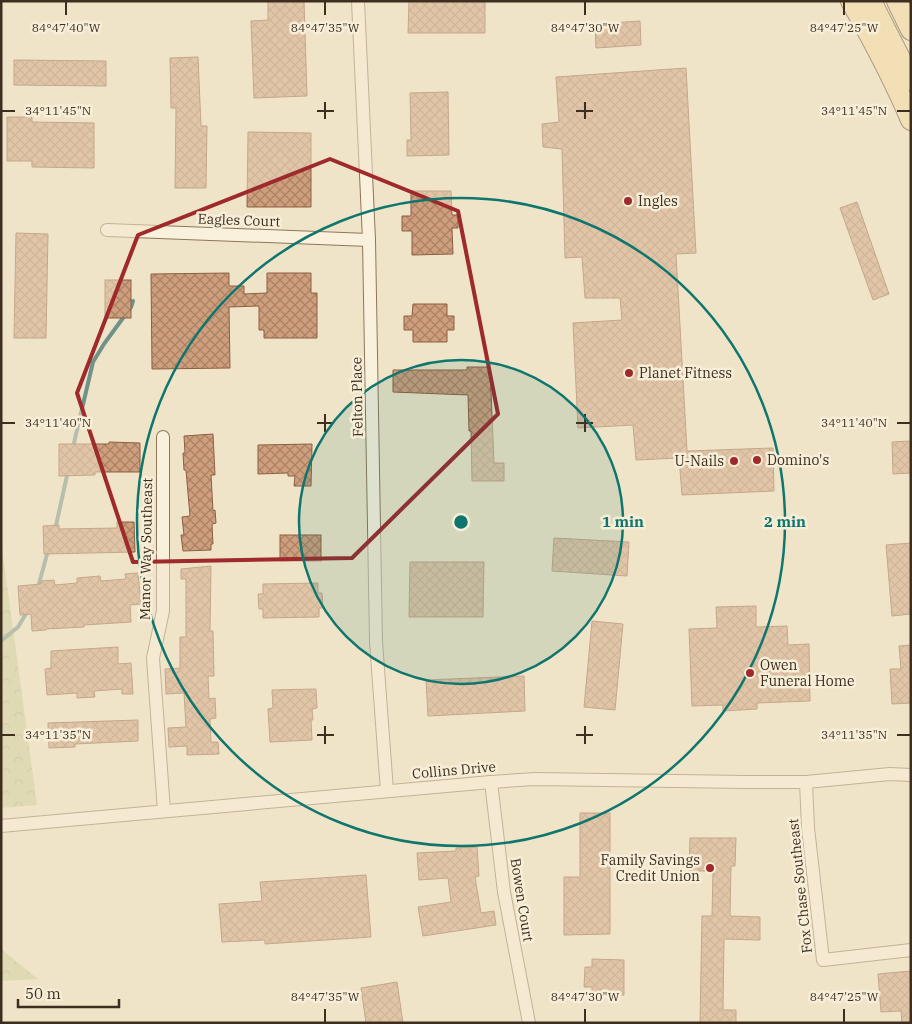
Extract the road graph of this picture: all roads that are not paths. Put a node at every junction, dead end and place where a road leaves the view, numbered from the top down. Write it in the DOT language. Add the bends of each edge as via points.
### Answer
graph roads {
  1 [pos="358,1"];
  2 [pos="852,1"];
  3 [pos="872,1"];
  4 [pos="897,1"];
  5 [pos="911,30"];
  6 [pos="911,80"];
  7 [pos="911,120"];
  8 [pos="107,230"];
  9 [pos="369,240"];
  10 [pos="163,437"];
  11 [pos="911,770"];
  12 [pos="890,774"];
  13 [pos="911,775"];
  14 [pos="491,782"];
  15 [pos="806,782"];
  16 [pos="387,791"];
  17 [pos="164,812"];
  18 [pos="1,826"];
  19 [pos="911,950"];
  20 [pos="529,1023"];
  1 -- 9 [label="street, Felton Place"];
  2 -- 7 [label="main road"];
  3 -- 6 [label="main road"];
  4 -- 5 [label="main road"];
  8 -- 9 [label="street, Eagles Court"];
  9 -- 16 [label="street, Felton Place" via="376,642"];
  10 -- 17 [label="street, Manor Way Southeast" via="163,611 153,658"];
  11 -- 12 [label="street"];
  12 -- 13 [label="street, Collins Drive"];
  12 -- 15 [label="street, Collins Drive"];
  14 -- 15 [label="street, Collins Drive" via="535,779"];
  14 -- 16 [label="street, Collins Drive"];
  14 -- 20 [label="street, Bowen Court" via="504,892"];
  15 -- 19 [label="street, Fox Chase Southeast" via="823,960"];
  16 -- 17 [label="street, Collins Drive"];
  17 -- 18 [label="street, Collins Drive"];
}
